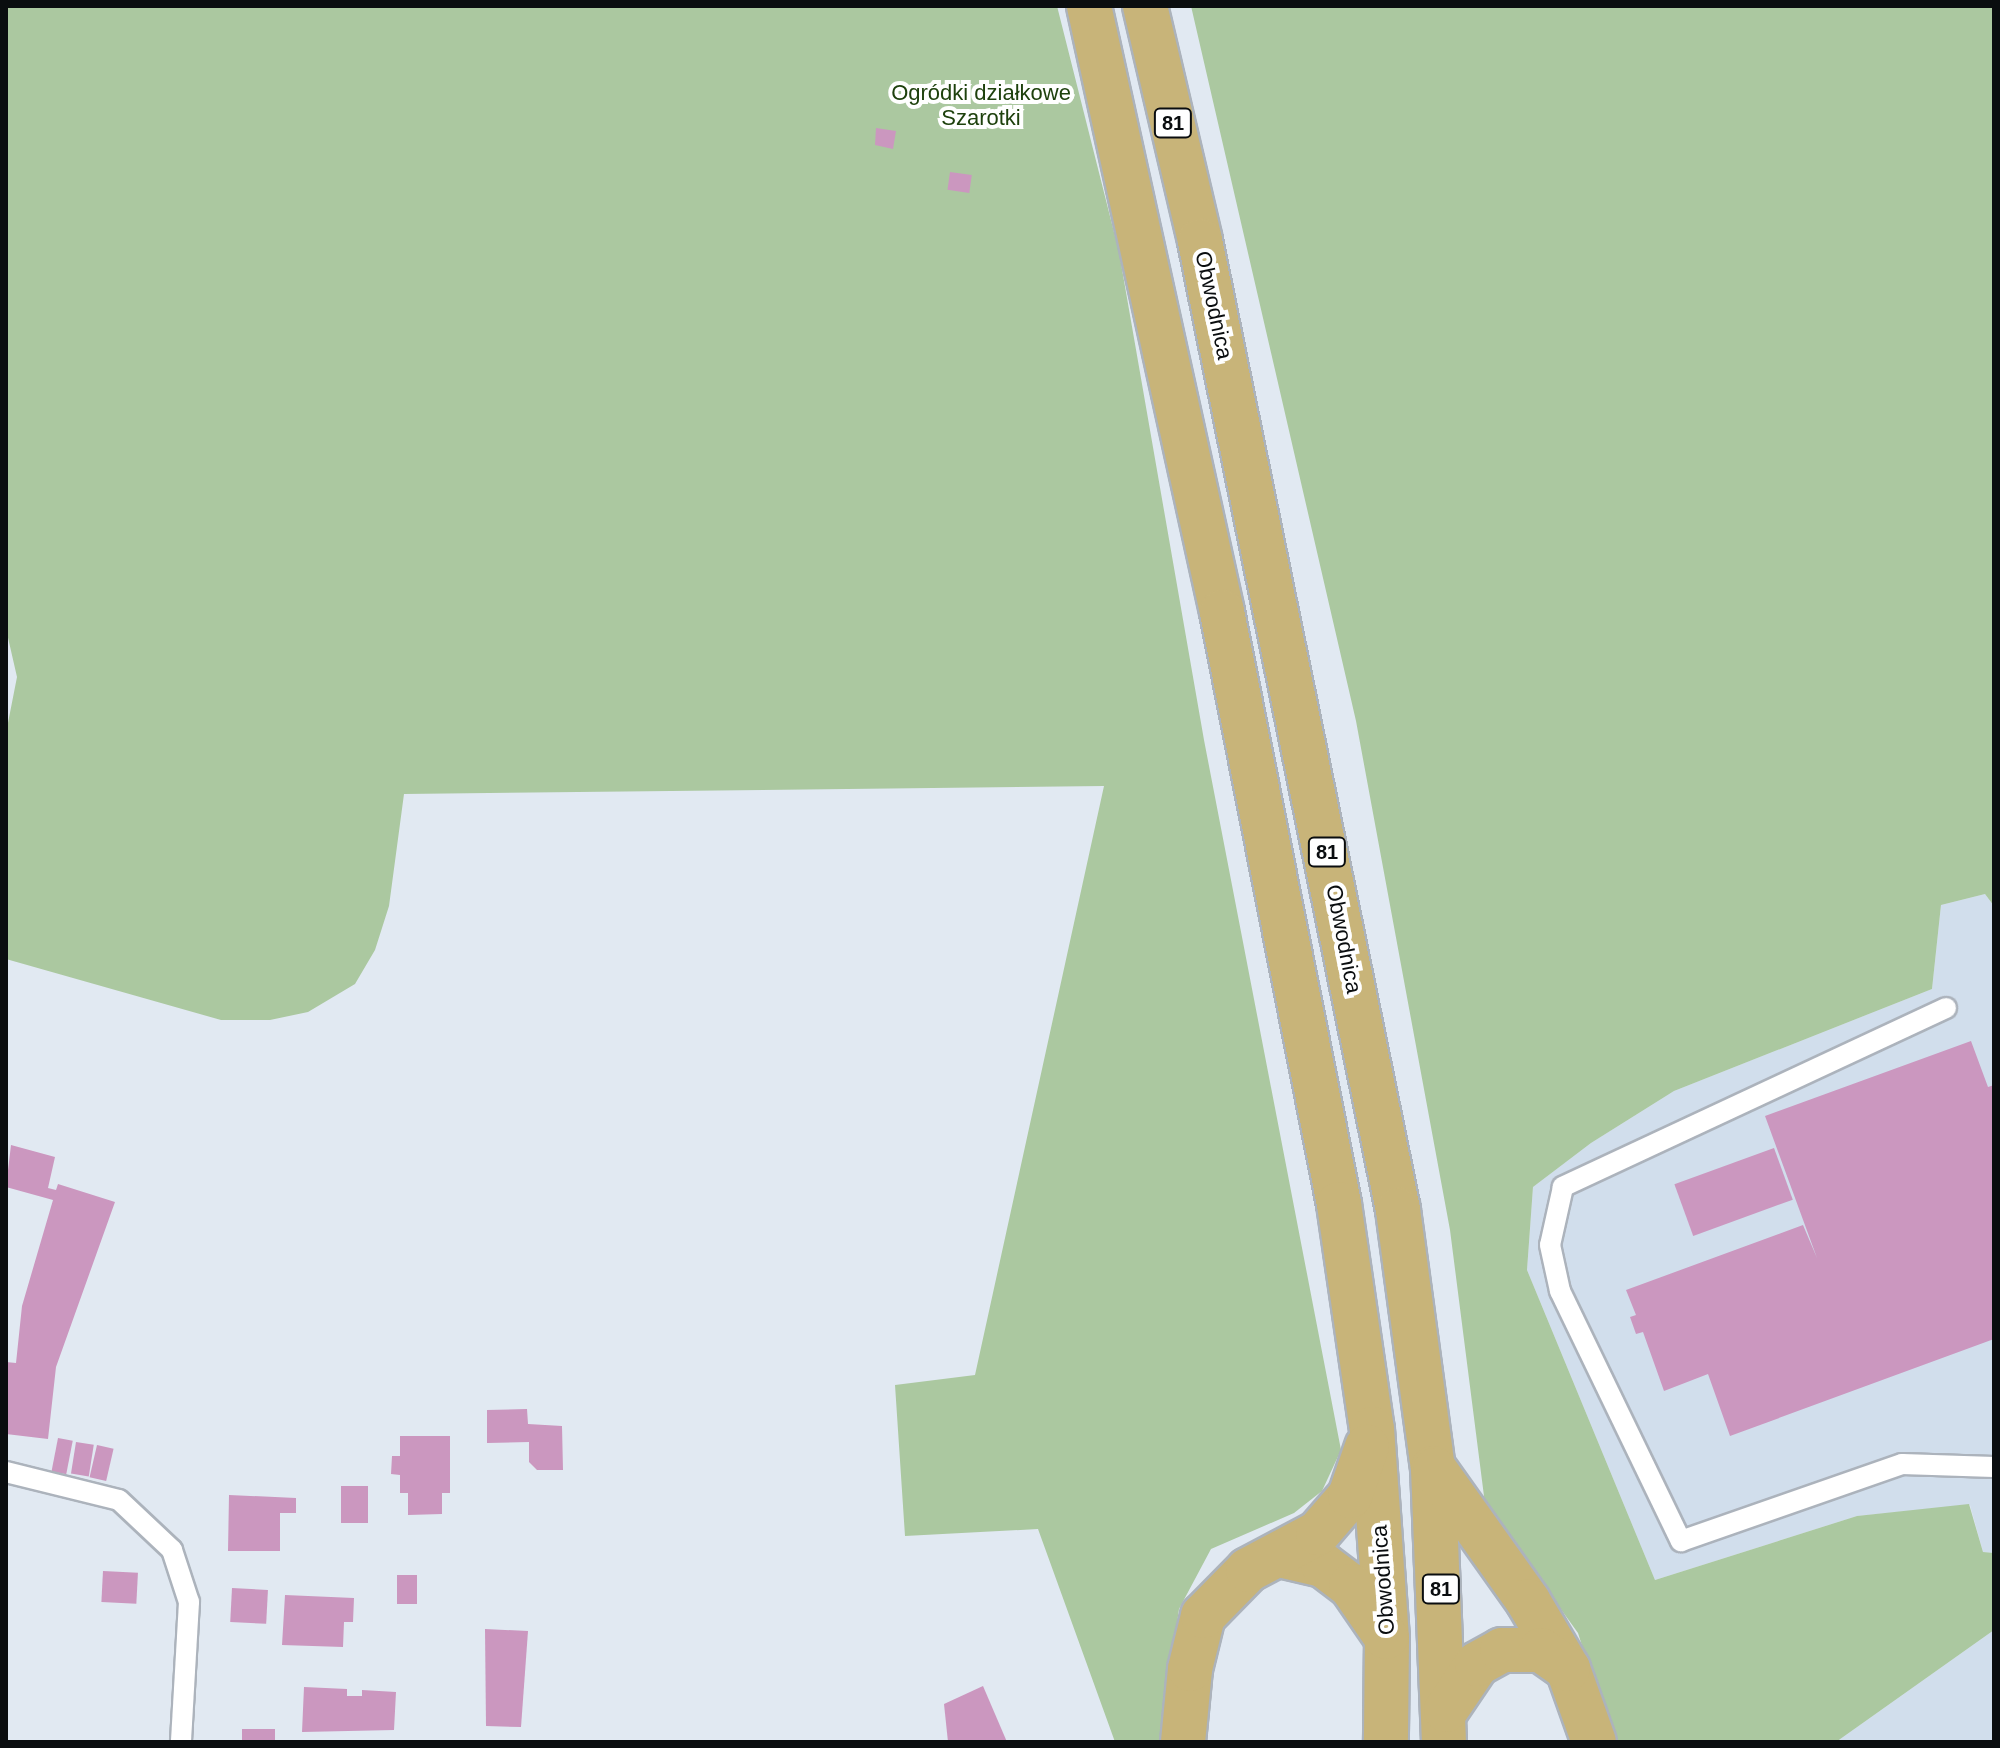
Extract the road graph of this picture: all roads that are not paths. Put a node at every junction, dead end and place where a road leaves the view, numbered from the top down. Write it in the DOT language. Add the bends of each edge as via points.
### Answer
graph roads {
  1 [pos="1089,6"];
  2 [pos="1145,6"];
  3 [pos="1946,1008"];
  4 [pos="1372,1429"];
  5 [pos="1994,1467"];
  6 [pos="1433,1468"];
  7 [pos="6,1472"];
  8 [pos="1280,1555"];
  9 [pos="1387,1638"];
  10 [pos="1568,1669"];
  11 [pos="1445,1726"];
  12 [pos="181,1742"];
  13 [pos="1183,1742"];
  14 [pos="1386,1742"];
  15 [pos="1594,1742"];
  1 -- 4 [label="main road, Obwodnica / 81" via="1222,612 1339,1204"];
  2 -- 6 [label="main road, Obwodnica / 81" via="1200,241 1389,1164"];
  3 -- 5 [label="lane" via="1563,1187 1550,1245 1560,1291 1681,1541 1902,1464"];
  4 -- 8 [label="main road" via="1350,1496 1318,1533"];
  4 -- 9 [label="main road, Obwodnica / 81"];
  6 -- 10 [label="main road" via="1528,1601"];
  6 -- 11 [label="main road, Obwodnica / 81"];
  7 -- 12 [label="lane" via="119,1500 172,1550 189,1602"];
  8 -- 9 [label="main road" via="1323,1565 1351,1586"];
  8 -- 13 [label="main road" via="1226,1588 1203,1616 1190,1669"];
  9 -- 14 [label="main road, Obwodnica / 81"];
  10 -- 11 [label="main road" via="1541,1650 1502,1650 1477,1664"];
  10 -- 15 [label="main road"];
}
